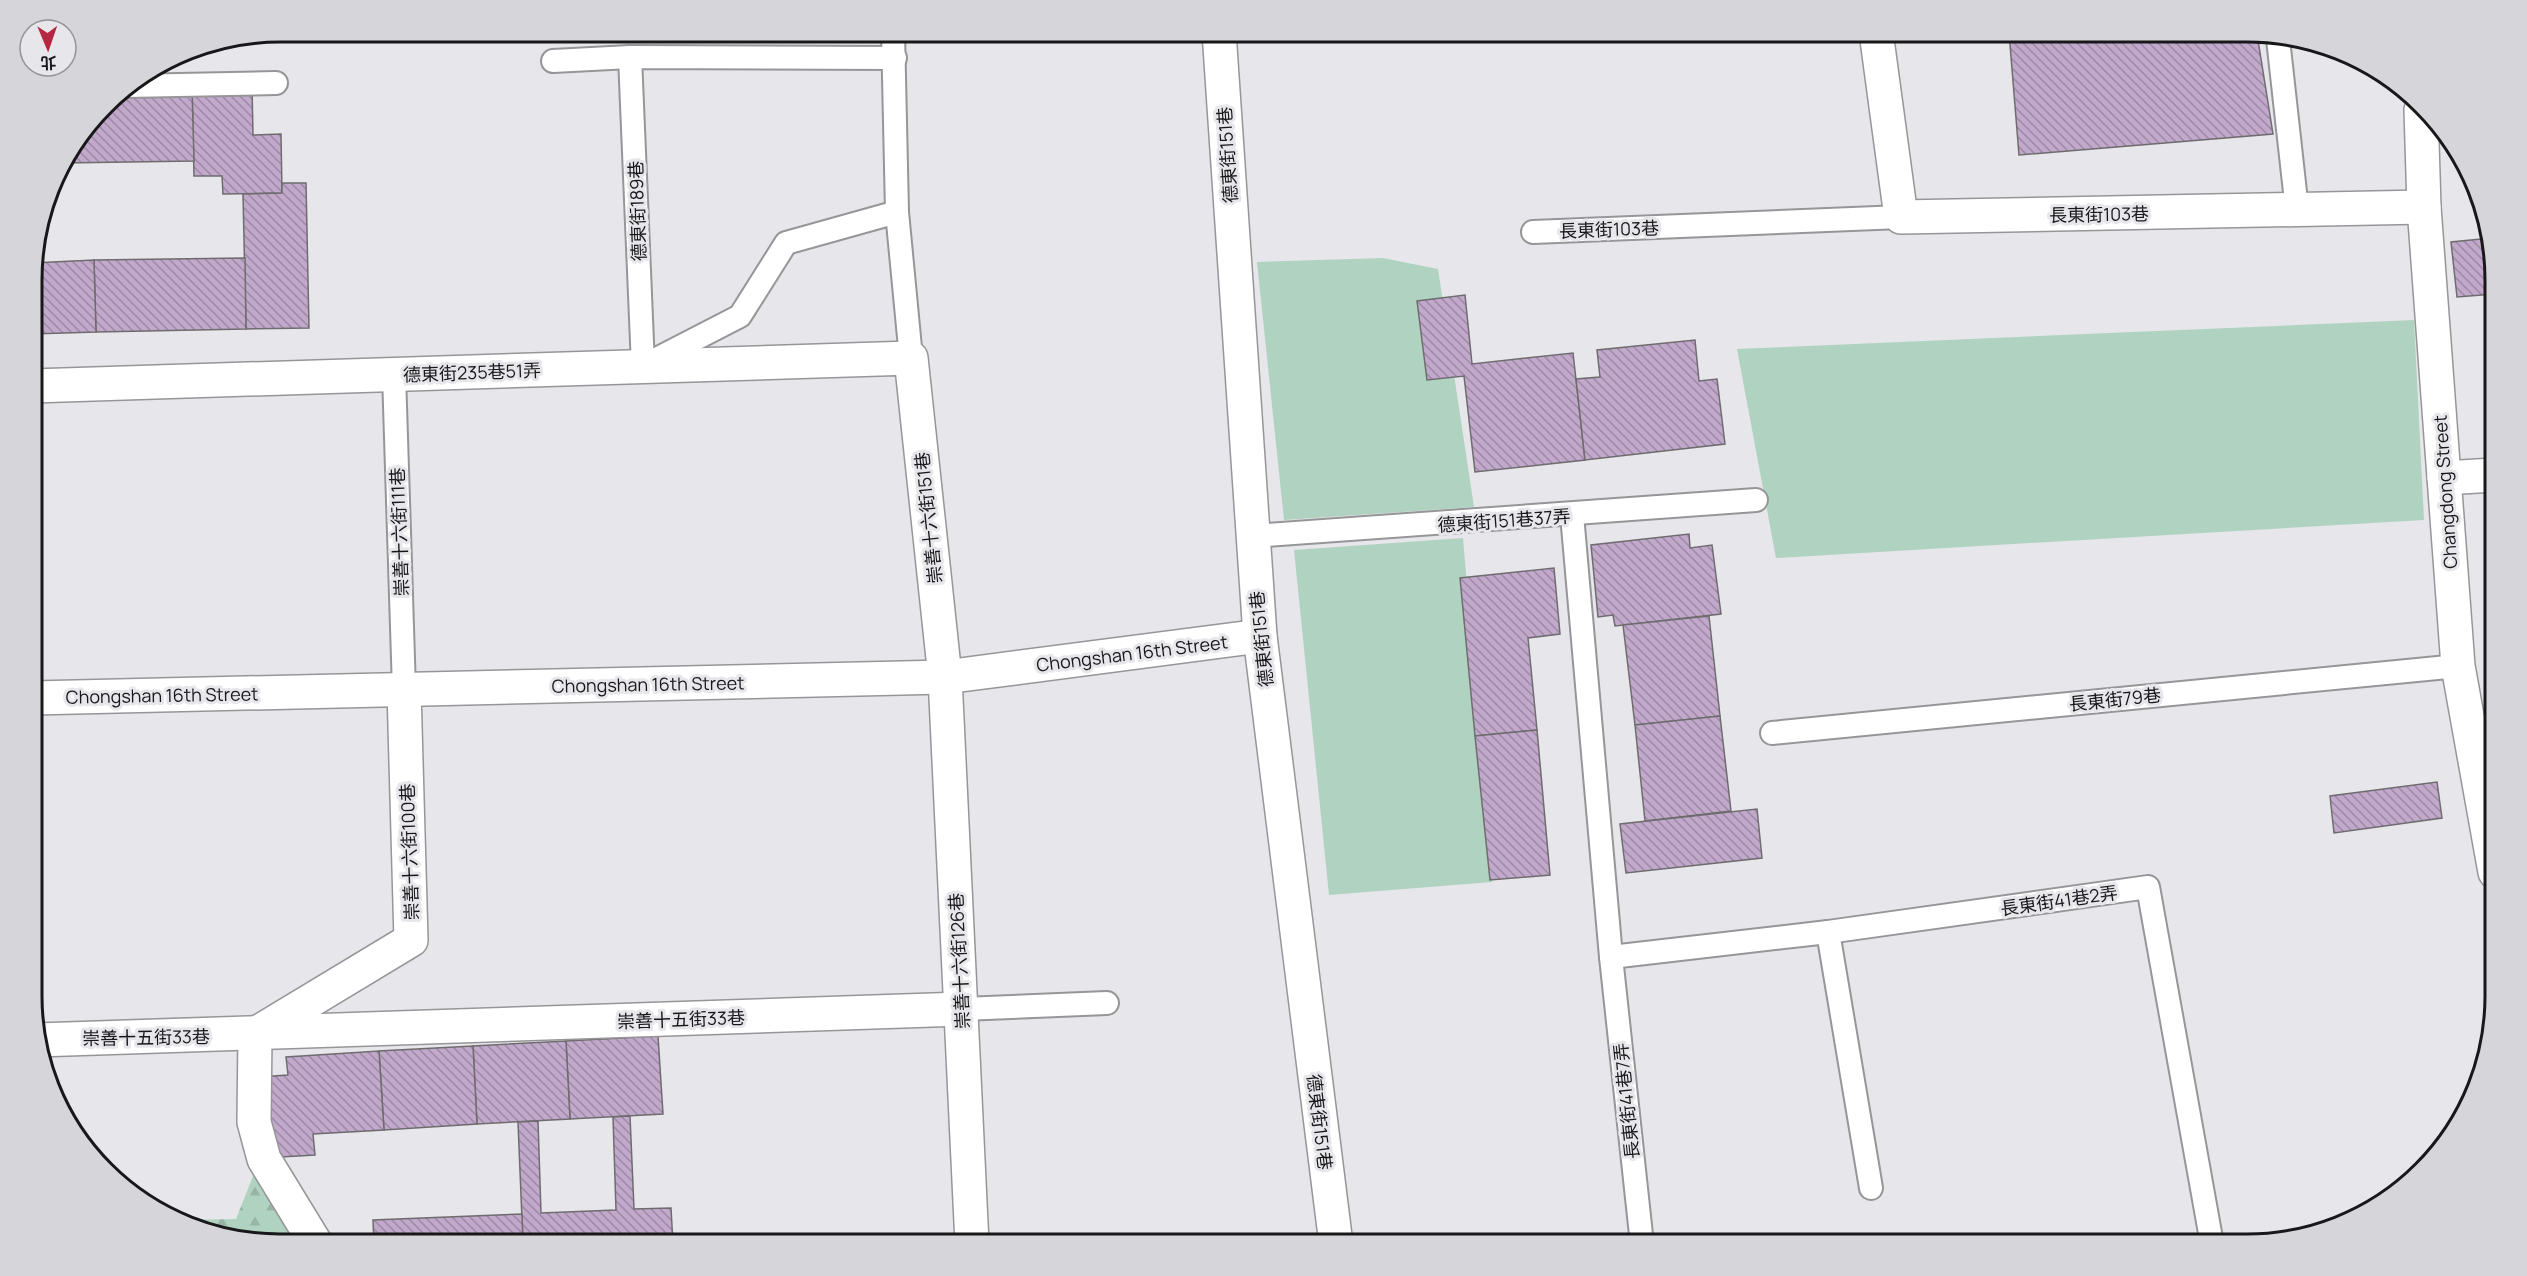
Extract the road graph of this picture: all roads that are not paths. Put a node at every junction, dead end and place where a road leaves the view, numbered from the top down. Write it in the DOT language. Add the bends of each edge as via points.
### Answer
graph roads {
  1 [pos="894,42"];
  2 [pos="1220,42"];
  3 [pos="1877,42"];
  4 [pos="2279,44"];
  5 [pos="630,57"];
  6 [pos="895,58"];
  7 [pos="553,61"];
  8 [pos="276,83"];
  9 [pos="143,86"];
  10 [pos="2422,119"];
  11 [pos="2424,207"];
  12 [pos="2297,210"];
  13 [pos="897,212"];
  14 [pos="1901,217"];
  15 [pos="1533,232"];
  16 [pos="911,358"];
  17 [pos="643,366"];
  18 [pos="394,374"];
  19 [pos="42,386"];
  20 [pos="2485,476"];
  21 [pos="2444,478"];
  22 [pos="1756,500"];
  23 [pos="1572,515"];
  24 [pos="1253,536"];
  25 [pos="1260,636"];
  26 [pos="2458,666"];
  27 [pos="945,677"];
  28 [pos="404,690"];
  29 [pos="42,698"];
  30 [pos="1772,733"];
  31 [pos="2485,816"];
  32 [pos="1828,932"];
  33 [pos="1611,957"];
  34 [pos="1107,1003"];
  35 [pos="962,1009"];
  36 [pos="255,1034"];
  37 [pos="47,1040"];
  38 [pos="1871,1188"];
  39 [pos="309,1234"];
  40 [pos="972,1234"];
  41 [pos="1335,1234"];
  42 [pos="1641,1234"];
  43 [pos="2210,1234"];
  1 -- 6 [label="lane"];
  2 -- 24 [label="street, 德東街151巷"];
  3 -- 14 [label="street"];
  4 -- 12 [label="lane"];
  5 -- 6 [label="lane"];
  5 -- 7 [label="lane"];
  5 -- 17 [label="lane, 德東街189巷"];
  6 -- 13 [label="lane"];
  8 -- 9 [label="lane"];
  10 -- 11 [label="street, Changdong Street"];
  11 -- 12 [label="street, 長東街103巷"];
  11 -- 21 [label="street, Changdong Street"];
  12 -- 14 [label="street, 長東街103巷"];
  13 -- 16 [label="lane"];
  13 -- 17 [label="lane" via="786,243 740,316"];
  14 -- 15 [label="lane, 長東街103巷"];
  16 -- 17 [label="street, 德東街235巷51弄"];
  16 -- 27 [label="street, 崇善十六街151巷"];
  17 -- 18 [label="street, 德東街235巷51弄"];
  18 -- 19 [label="street, 德東街235巷51弄"];
  18 -- 28 [label="lane, 崇善十六街111巷"];
  20 -- 21 [label="street"];
  21 -- 26 [label="street, Changdong Street"];
  22 -- 23 [label="lane, 德東街151巷37弄"];
  23 -- 24 [label="lane, 德東街151巷37弄"];
  23 -- 33 [label="lane, 長東街41巷7弄"];
  24 -- 25 [label="street, 德東街151巷"];
  25 -- 27 [label="street, Chongshan 16th Street"];
  25 -- 41 [label="street, 德東街151巷"];
  26 -- 30 [label="lane, 長東街79巷"];
  26 -- 31 [label="street, Changdong Street"];
  27 -- 28 [label="street, Chongshan 16th Street"];
  27 -- 35 [label="street, 崇善十六街126巷"];
  28 -- 29 [label="street, Chongshan 16th Street"];
  28 -- 36 [label="street, 崇善十六街100巷" via="411,940"];
  32 -- 33 [label="lane, 長東街41巷2弄"];
  32 -- 38 [label="lane"];
  32 -- 43 [label="lane, 長東街41巷2弄" via="2148,888"];
  33 -- 42 [label="lane, 長東街41巷7弄"];
  34 -- 35 [label="lane, 崇善十五街33巷"];
  35 -- 36 [label="street, 崇善十五街33巷"];
  35 -- 40 [label="street, 崇善十六街126巷"];
  36 -- 37 [label="street, 崇善十五街33巷"];
  36 -- 39 [label="street" via="254,1122 261,1150"];
}
